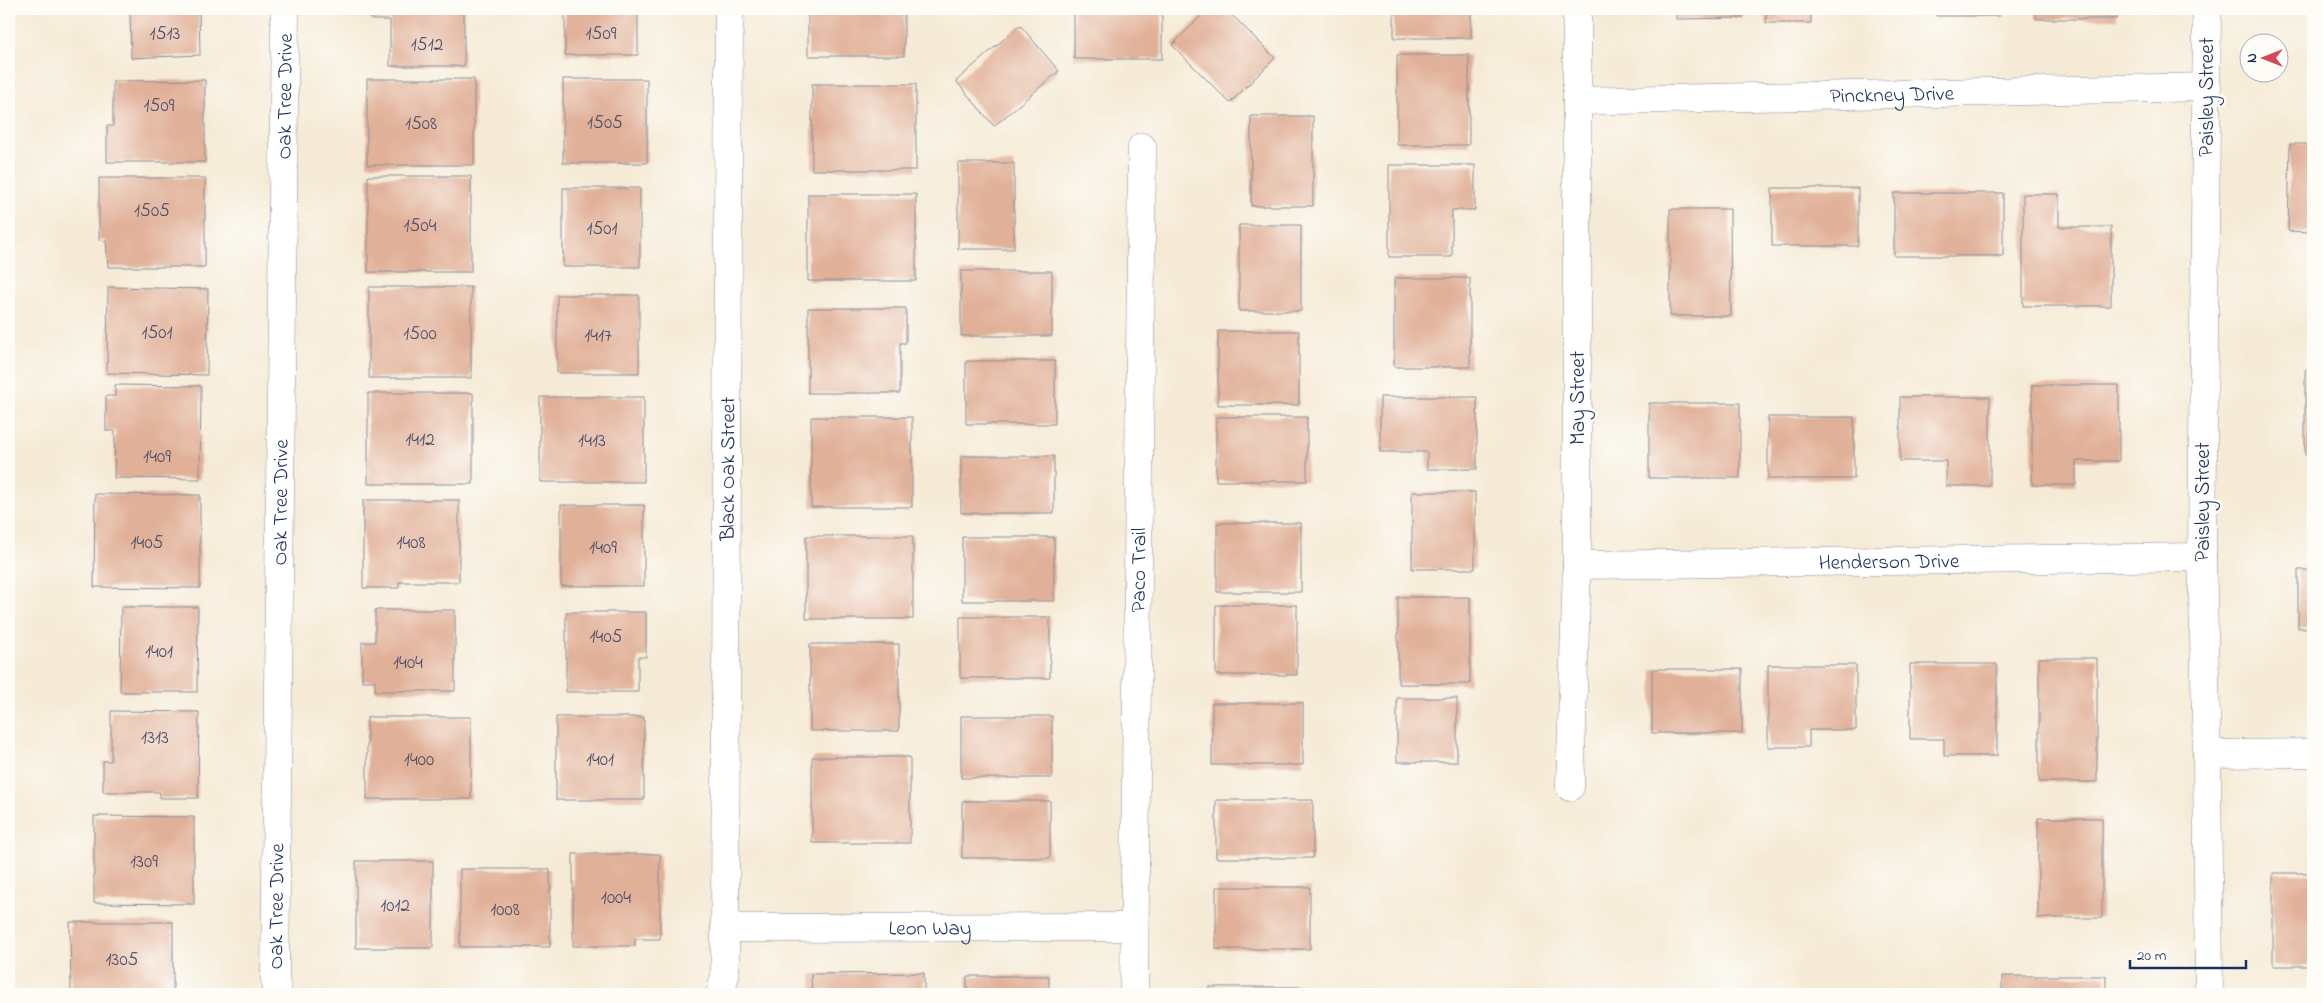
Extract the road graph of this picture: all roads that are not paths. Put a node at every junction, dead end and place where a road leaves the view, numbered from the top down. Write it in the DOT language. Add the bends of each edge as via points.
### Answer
graph roads {
  1 [pos="285,9"];
  2 [pos="729,9"];
  3 [pos="1578,9"];
  4 [pos="2207,9"];
  5 [pos="2207,87"];
  6 [pos="1578,101"];
  7 [pos="1142,147"];
  8 [pos="2202,557"];
  9 [pos="1578,565"];
  10 [pos="2313,753"];
  11 [pos="2207,754"];
  12 [pos="1570,787"];
  13 [pos="1134,927"];
  14 [pos="725,928"];
  15 [pos="278,994"];
  16 [pos="720,994"];
  17 [pos="1134,994"];
  18 [pos="2209,994"];
  1 -- 15 [label="street, Oak Tree Drive" via="275,979"];
  2 -- 14 [label="street, Black Oak Street"];
  3 -- 6 [label="street, May Street"];
  4 -- 5 [label="street, Paisley Street"];
  5 -- 6 [label="street, Pinckney Drive"];
  5 -- 8 [label="street, Paisley Street"];
  6 -- 9 [label="street, May Street"];
  7 -- 13 [label="street, Paco Trail"];
  8 -- 9 [label="street, Henderson Drive"];
  8 -- 11 [label="street, Paisley Street"];
  9 -- 12 [label="street, May Street"];
  10 -- 11 [label="street"];
  11 -- 18 [label="street, Paisley Street"];
  13 -- 14 [label="street, Leon Way"];
  13 -- 17 [label="street, Paco Trail"];
  14 -- 16 [label="street, Black Oak Street" via="725,976"];
}
